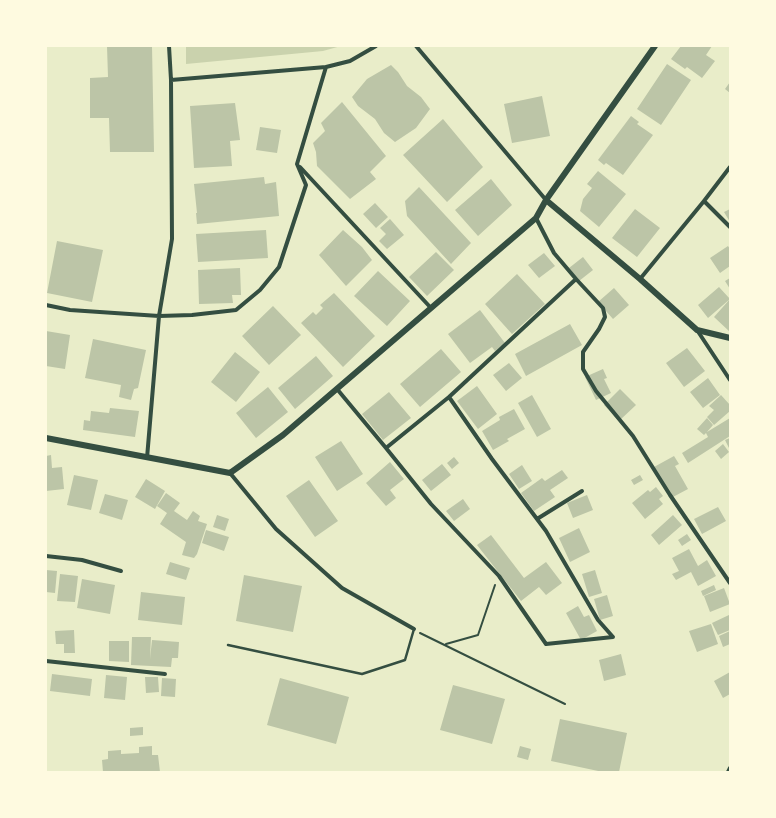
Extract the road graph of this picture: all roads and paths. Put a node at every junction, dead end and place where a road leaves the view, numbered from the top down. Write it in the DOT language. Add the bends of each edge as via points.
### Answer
graph roads {
  1 [pos="169,46"];
  2 [pos="376,46"];
  3 [pos="416,46"];
  4 [pos="656,46"];
  5 [pos="326,67"];
  6 [pos="172,80"];
  7 [pos="297,164"];
  8 [pos="730,167"];
  9 [pos="546,200"];
  10 [pos="704,201"];
  11 [pos="536,218"];
  12 [pos="730,227"];
  13 [pos="576,279"];
  14 [pos="640,279"];
  15 [pos="46,305"];
  16 [pos="431,308"];
  17 [pos="159,316"];
  18 [pos="697,330"];
  19 [pos="730,338"];
  20 [pos="730,380"];
  21 [pos="337,389"];
  22 [pos="449,397"];
  23 [pos="46,438"];
  24 [pos="386,448"];
  25 [pos="147,458"];
  26 [pos="230,473"];
  27 [pos="582,491"];
  28 [pos="537,519"];
  29 [pos="46,556"];
  30 [pos="121,571"];
  31 [pos="498,576"];
  32 [pos="730,583"];
  33 [pos="414,629"];
  34 [pos="228,645"];
  35 [pos="445,645"];
  36 [pos="46,661"];
  37 [pos="165,674"];
  38 [pos="565,704"];
  39 [pos="730,768"];
  40 [pos="728,772"];
  1 -- 6 [label="street"];
  2 -- 5 [label="street" via="350,62"];
  3 -- 9 [label="street"];
  4 -- 9 [label="street"];
  5 -- 6 [label="street"];
  5 -- 7 [label="street"];
  6 -- 17 [label="street" via="172,239"];
  7 -- 16 [label="street"];
  7 -- 17 [label="street" via="306,185 279,267 260,290 236,310"];
  8 -- 10 [label="street"];
  9 -- 11 [label="street"];
  9 -- 14 [label="street"];
  10 -- 12 [label="street"];
  10 -- 14 [label="street"];
  11 -- 13 [label="street" via="554,253"];
  11 -- 16 [label="street"];
  13 -- 22 [label="street"];
  13 -- 32 [label="street" via="603,308 605,317 583,352 583,369 596,392 633,436"];
  14 -- 18 [label="street"];
  15 -- 17 [label="street" via="70,310"];
  16 -- 21 [label="street"];
  17 -- 25 [label="street"];
  18 -- 19 [label="street"];
  18 -- 20 [label="street"];
  21 -- 24 [label="street"];
  21 -- 26 [label="street" via="283,435"];
  22 -- 24 [label="street"];
  22 -- 28 [label="street"];
  23 -- 25 [label="street"];
  24 -- 31 [label="street" via="431,504"];
  25 -- 26 [label="street"];
  26 -- 33 [label="street" via="276,529 342,588"];
  27 -- 28 [label="street"];
  28 -- 31 [label="street" via="598,620 613,637 546,644"];
  29 -- 30 [label="street" via="82,560"];
  31 -- 35 [label="path" via="478,634"];
  33 -- 34 [label="lane" via="405,660 362,674"];
  33 -- 35 [label="path"];
  35 -- 38 [label="path"];
  36 -- 37 [label="street"];
  39 -- 40 [label="street"];
}
